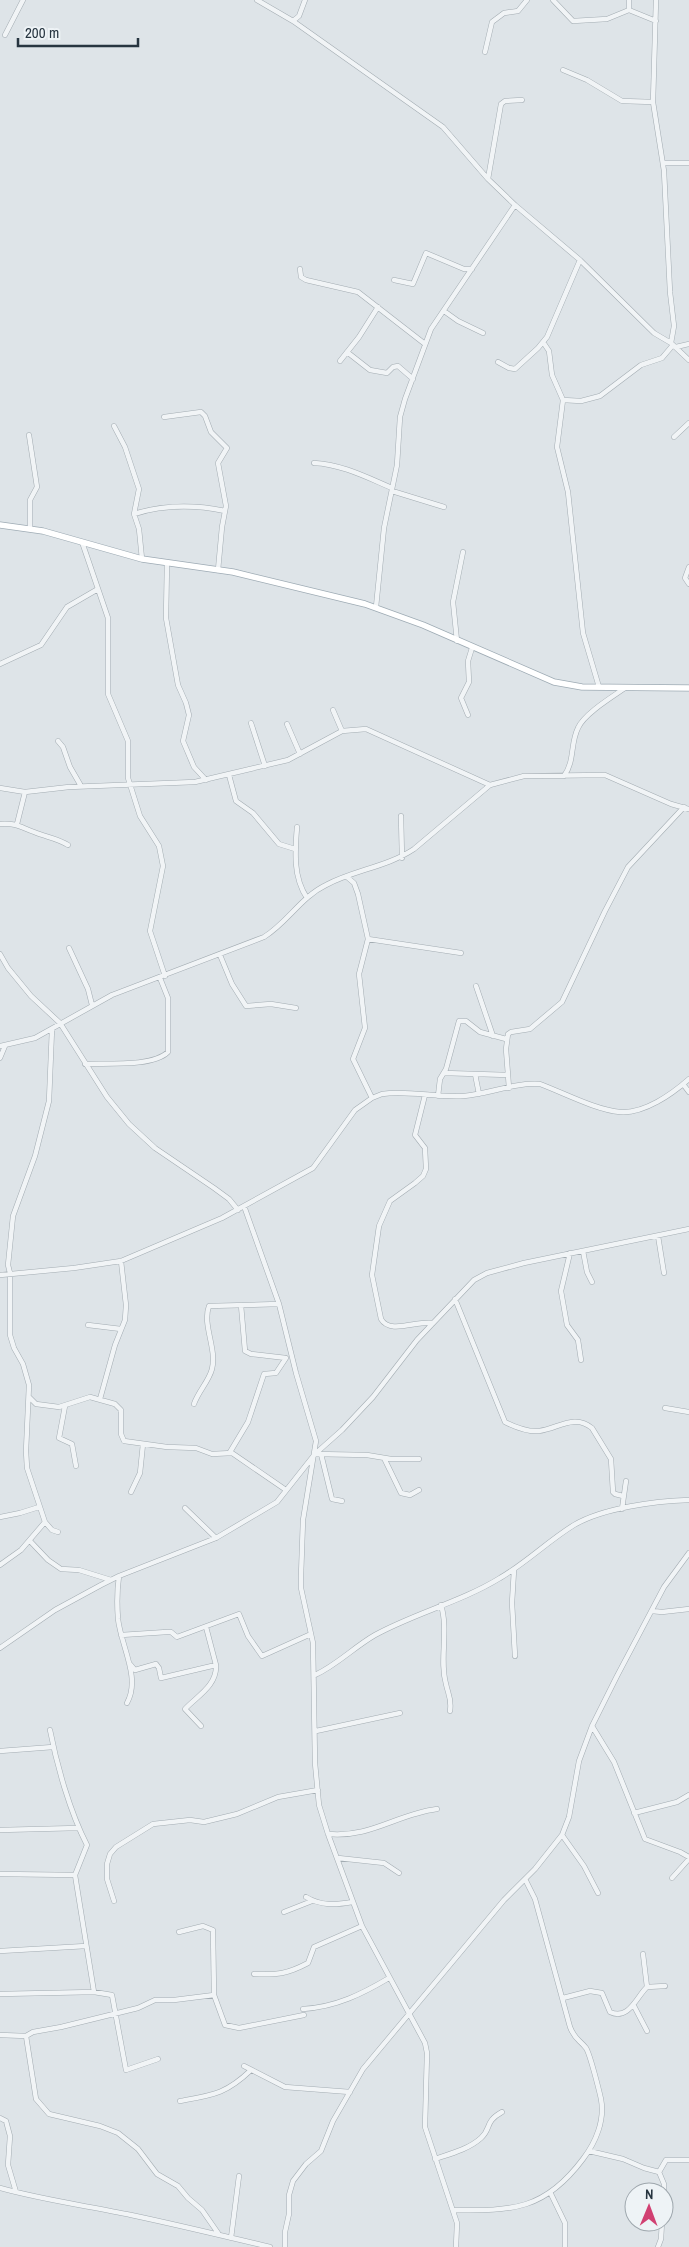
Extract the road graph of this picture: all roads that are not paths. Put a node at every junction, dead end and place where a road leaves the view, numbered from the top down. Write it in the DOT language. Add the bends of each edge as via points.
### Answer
graph roads {
  1 [pos="23,0"];
  2 [pos="258,0"];
  3 [pos="305,0"];
  4 [pos="527,0"];
  5 [pos="552,0"];
  6 [pos="629,0"];
  7 [pos="656,0"];
  8 [pos="629,10"];
  9 [pos="293,21"];
  10 [pos="656,21"];
  11 [pos="5,35"];
  12 [pos="485,52"];
  13 [pos="563,70"];
  14 [pos="522,100"];
  15 [pos="653,102"];
  16 [pos="663,163"];
  17 [pos="689,163"];
  18 [pos="488,179"];
  19 [pos="515,205"];
  20 [pos="580,260"];
  21 [pos="300,269"];
  22 [pos="472,270"];
  23 [pos="394,280"];
  24 [pos="378,307"];
  25 [pos="444,310"];
  26 [pos="483,333"];
  27 [pos="543,342"];
  28 [pos="425,344"];
  29 [pos="688,344"];
  30 [pos="673,345"];
  31 [pos="347,352"];
  32 [pos="685,355"];
  33 [pos="689,360"];
  34 [pos="340,361"];
  35 [pos="498,362"];
  36 [pos="413,379"];
  37 [pos="563,400"];
  38 [pos="164,418"];
  39 [pos="689,423"];
  40 [pos="114,426"];
  41 [pos="29,435"];
  42 [pos="674,437"];
  43 [pos="314,463"];
  44 [pos="392,490"];
  45 [pos="444,507"];
  46 [pos="225,511"];
  47 [pos="134,514"];
  48 [pos="0,525"];
  49 [pos="30,528"];
  50 [pos="82,542"];
  51 [pos="463,552"];
  52 [pos="142,559"];
  53 [pos="167,563"];
  54 [pos="689,567"];
  55 [pos="218,570"];
  56 [pos="689,584"];
  57 [pos="98,588"];
  58 [pos="376,607"];
  59 [pos="457,640"];
  60 [pos="472,648"];
  61 [pos="0,664"];
  62 [pos="600,687"];
  63 [pos="625,688"];
  64 [pos="689,688"];
  65 [pos="333,710"];
  66 [pos="468,715"];
  67 [pos="251,723"];
  68 [pos="287,724"];
  69 [pos="342,731"];
  70 [pos="58,741"];
  71 [pos="300,754"];
  72 [pos="265,766"];
  73 [pos="229,775"];
  74 [pos="564,776"];
  75 [pos="206,780"];
  76 [pos="130,785"];
  77 [pos="490,785"];
  78 [pos="81,786"];
  79 [pos="0,788"];
  80 [pos="25,792"];
  81 [pos="686,808"];
  82 [pos="401,816"];
  83 [pos="0,824"];
  84 [pos="17,824"];
  85 [pos="297,827"];
  86 [pos="68,845"];
  87 [pos="295,849"];
  88 [pos="402,858"];
  89 [pos="348,877"];
  90 [pos="307,898"];
  91 [pos="368,939"];
  92 [pos="69,948"];
  93 [pos="461,953"];
  94 [pos="0,954"];
  95 [pos="220,955"];
  96 [pos="162,977"];
  97 [pos="476,986"];
  98 [pos="92,1004"];
  99 [pos="296,1008"];
  100 [pos="60,1023"];
  101 [pos="52,1029"];
  102 [pos="493,1036"];
  103 [pos="506,1039"];
  104 [pos="3,1046"];
  105 [pos="0,1058"];
  106 [pos="85,1064"];
  107 [pos="444,1073"];
  108 [pos="475,1074"];
  109 [pos="508,1075"];
  110 [pos="689,1079"];
  111 [pos="683,1084"];
  112 [pos="510,1088"];
  113 [pos="689,1092"];
  114 [pos="479,1094"];
  115 [pos="425,1095"];
  116 [pos="438,1096"];
  117 [pos="372,1098"];
  118 [pos="244,1206"];
  119 [pos="238,1210"];
  120 [pos="689,1228"];
  121 [pos="658,1236"];
  122 [pos="583,1251"];
  123 [pos="570,1253"];
  124 [pos="121,1261"];
  125 [pos="664,1273"];
  126 [pos="10,1274"];
  127 [pos="0,1275"];
  128 [pos="592,1282"];
  129 [pos="455,1299"];
  130 [pos="279,1304"];
  131 [pos="241,1305"];
  132 [pos="433,1323"];
  133 [pos="88,1325"];
  134 [pos="121,1329"];
  135 [pos="289,1357"];
  136 [pos="581,1360"];
  137 [pos="30,1396"];
  138 [pos="100,1399"];
  139 [pos="194,1404"];
  140 [pos="65,1406"];
  141 [pos="665,1408"];
  142 [pos="689,1412"];
  143 [pos="143,1444"];
  144 [pos="230,1452"];
  145 [pos="315,1454"];
  146 [pos="321,1454"];
  147 [pos="384,1458"];
  148 [pos="419,1459"];
  149 [pos="76,1466"];
  150 [pos="626,1481"];
  151 [pos="286,1490"];
  152 [pos="419,1490"];
  153 [pos="131,1492"];
  154 [pos="623,1496"];
  155 [pos="689,1500"];
  156 [pos="342,1501"];
  157 [pos="39,1506"];
  158 [pos="185,1508"];
  159 [pos="622,1509"];
  160 [pos="0,1517"];
  161 [pos="45,1522"];
  162 [pos="58,1532"];
  163 [pos="216,1538"];
  164 [pos="30,1541"];
  165 [pos="689,1553"];
  166 [pos="0,1564"];
  167 [pos="514,1570"];
  168 [pos="119,1576"];
  169 [pos="111,1580"];
  170 [pos="441,1605"];
  171 [pos="689,1608"];
  172 [pos="652,1611"];
  173 [pos="206,1627"];
  174 [pos="311,1634"];
  175 [pos="121,1635"];
  176 [pos="0,1648"];
  177 [pos="515,1656"];
  178 [pos="129,1663"];
  179 [pos="216,1665"];
  180 [pos="315,1675"];
  181 [pos="127,1703"];
  182 [pos="450,1711"];
  183 [pos="400,1714"];
  184 [pos="201,1726"];
  185 [pos="592,1726"];
  186 [pos="50,1730"];
  187 [pos="316,1731"];
  188 [pos="53,1747"];
  189 [pos="0,1751"];
  190 [pos="318,1790"];
  191 [pos="689,1796"];
  192 [pos="438,1809"];
  193 [pos="634,1813"];
  194 [pos="78,1828"];
  195 [pos="0,1830"];
  196 [pos="328,1834"];
  197 [pos="562,1835"];
  198 [pos="338,1858"];
  199 [pos="689,1858"];
  200 [pos="399,1873"];
  201 [pos="0,1874"];
  202 [pos="75,1875"];
  203 [pos="672,1878"];
  204 [pos="526,1879"];
  205 [pos="598,1893"];
  206 [pos="306,1897"];
  207 [pos="114,1901"];
  208 [pos="312,1901"];
  209 [pos="352,1902"];
  210 [pos="284,1912"];
  211 [pos="362,1926"];
  212 [pos="179,1932"];
  213 [pos="86,1946"];
  214 [pos="0,1952"];
  215 [pos="643,1954"];
  216 [pos="254,1974"];
  217 [pos="390,1978"];
  218 [pos="665,1986"];
  219 [pos="647,1987"];
  220 [pos="94,1992"];
  221 [pos="0,1994"];
  222 [pos="214,1995"];
  223 [pos="563,1998"];
  224 [pos="634,2006"];
  225 [pos="117,2013"];
  226 [pos="409,2014"];
  227 [pos="647,2031"];
  228 [pos="0,2035"];
  229 [pos="26,2036"];
  230 [pos="158,2059"];
  231 [pos="244,2066"];
  232 [pos="250,2070"];
  233 [pos="350,2092"];
  234 [pos="180,2101"];
  235 [pos="502,2112"];
  236 [pos="0,2118"];
  237 [pos="589,2152"];
  238 [pos="435,2159"];
  239 [pos="689,2160"];
  240 [pos="658,2172"];
  241 [pos="239,2176"];
  242 [pos="663,2182"];
  243 [pos="0,2188"];
  244 [pos="16,2192"];
  245 [pos="551,2194"];
  246 [pos="453,2210"];
  247 [pos="661,2232"];
  248 [pos="218,2233"];
  249 [pos="231,2238"];
  250 [pos="270,2247"];
  251 [pos="285,2247"];
  252 [pos="456,2247"];
  253 [pos="565,2247"];
  254 [pos="658,2247"];
  1 -- 11 [label="street"];
  2 -- 9 [label="street"];
  3 -- 9 [label="street" via="299,16"];
  4 -- 12 [label="street" via="518,12 504,13 492,22"];
  5 -- 8 [label="street" via="568,18 577,22 606,19"];
  6 -- 8 [label="street"];
  7 -- 10 [label="street"];
  8 -- 10 [label="street"];
  9 -- 18 [label="street" via="443,127"];
  10 -- 15 [label="street"];
  13 -- 15 [label="street" via="588,80 622,101"];
  14 -- 18 [label="street" via="501,104"];
  15 -- 16 [label="street"];
  16 -- 17 [label="street"];
  16 -- 30 [label="street"];
  18 -- 19 [label="street"];
  19 -- 20 [label="street"];
  19 -- 22 [label="street"];
  20 -- 27 [label="street"];
  20 -- 30 [label="street" via="654,333"];
  21 -- 24 [label="street" via="301,277 306,280 358,292"];
  22 -- 23 [label="street" via="426,253 413,284"];
  22 -- 25 [label="street"];
  24 -- 28 [label="street"];
  24 -- 31 [label="street"];
  25 -- 26 [label="street"];
  25 -- 28 [label="street"];
  27 -- 35 [label="street" via="515,369"];
  27 -- 37 [label="street" via="549,351 552,375"];
  28 -- 36 [label="street"];
  29 -- 30 [label="street"];
  29 -- 32 [label="street"];
  30 -- 32 [label="street"];
  30 -- 37 [label="street" via="662,358 641,365 600,396 581,401"];
  31 -- 34 [label="street"];
  31 -- 36 [label="street" via="370,370 387,373 398,366"];
  32 -- 33 [label="street"];
  36 -- 44 [label="street" via="400,417"];
  37 -- 62 [label="street" via="557,447 568,492 584,633"];
  38 -- 46 [label="street" via="201,412 210,432 227,448 218,463"];
  39 -- 42 [label="street"];
  40 -- 47 [label="street" via="139,489"];
  41 -- 49 [label="street" via="37,487 30,500"];
  43 -- 44 [label="street" via="356,473"];
  44 -- 45 [label="street"];
  44 -- 58 [label="street" via="384,528"];
  46 -- 47 [label="street" via="154,508"];
  46 -- 55 [label="street"];
  47 -- 52 [label="street"];
  48 -- 49 [label="main road"];
  49 -- 50 [label="main road"];
  50 -- 52 [label="main road"];
  50 -- 57 [label="street"];
  51 -- 59 [label="street" via="453,602"];
  52 -- 53 [label="main road"];
  53 -- 55 [label="main road"];
  53 -- 75 [label="street" via="166,618 178,685 189,715 183,741 194,767"];
  54 -- 56 [label="street" via="685,578"];
  55 -- 58 [label="main road"];
  57 -- 61 [label="street" via="67,607 41,645"];
  57 -- 76 [label="street" via="108,618 108,694 128,741"];
  58 -- 59 [label="main road"];
  59 -- 60 [label="main road"];
  60 -- 62 [label="main road" via="554,682"];
  60 -- 66 [label="street" via="468,661 470,682 461,698"];
  62 -- 63 [label="main road"];
  63 -- 64 [label="main road"];
  63 -- 74 [label="street" via="578,726 571,765"];
  65 -- 69 [label="street"];
  67 -- 72 [label="street"];
  68 -- 71 [label="street"];
  69 -- 71 [label="street"];
  69 -- 77 [label="street" via="374,731"];
  70 -- 78 [label="street"];
  71 -- 72 [label="street"];
  72 -- 73 [label="street"];
  73 -- 75 [label="street"];
  73 -- 87 [label="street" via="236,801 254,813 278,844"];
  74 -- 77 [label="street" via="524,776"];
  74 -- 81 [label="street" via="605,775"];
  75 -- 76 [label="street"];
  76 -- 78 [label="street"];
  76 -- 96 [label="street" via="140,816 163,856 164,866 150,931"];
  77 -- 88 [label="street"];
  78 -- 80 [label="street"];
  79 -- 80 [label="street"];
  80 -- 84 [label="street"];
  81 -- 103 [label="street" via="628,867 562,1002 530,1029 511,1032"];
  82 -- 88 [label="street"];
  83 -- 84 [label="street"];
  84 -- 86 [label="street"];
  85 -- 87 [label="street"];
  87 -- 90 [label="street" via="297,878"];
  88 -- 89 [label="street"];
  89 -- 90 [label="street" via="326,885"];
  89 -- 91 [label="street" via="358,894"];
  90 -- 95 [label="street" via="270,933"];
  91 -- 93 [label="street"];
  91 -- 117 [label="street" via="359,974 365,1028 353,1059"];
  92 -- 98 [label="street"];
  94 -- 100 [label="street" via="31,996"];
  95 -- 96 [label="street"];
  95 -- 99 [label="street" via="246,1006 271,1004"];
  96 -- 98 [label="street"];
  96 -- 106 [label="street" via="168,998 168,1052 151,1060"];
  97 -- 102 [label="street"];
  98 -- 100 [label="street"];
  100 -- 101 [label="street"];
  100 -- 106 [label="street"];
  101 -- 104 [label="street" via="35,1038"];
  101 -- 126 [label="street" via="49,1101 35,1156 13,1216"];
  102 -- 103 [label="street"];
  102 -- 107 [label="street" via="480,1032 466,1021 459,1021"];
  103 -- 109 [label="street"];
  104 -- 105 [label="street"];
  106 -- 119 [label="street" via="129,1124 154,1148 229,1199"];
  107 -- 108 [label="street"];
  107 -- 116 [label="street"];
  108 -- 109 [label="street"];
  108 -- 114 [label="street"];
  109 -- 112 [label="street"];
  110 -- 111 [label="street"];
  111 -- 112 [label="street" via="650,1104 622,1112 540,1084"];
  111 -- 113 [label="street"];
  112 -- 114 [label="street"];
  114 -- 116 [label="street"];
  115 -- 116 [label="street"];
  115 -- 117 [label="street" via="389,1093"];
  115 -- 132 [label="street" via="415,1135 424,1148 426,1169 423,1176 395,1196 386,1208 379,1226 372,1275 383,1324 390,1327"];
  117 -- 118 [label="street" via="355,1110 312,1168"];
  118 -- 119 [label="street"];
  118 -- 130 [label="street"];
  119 -- 124 [label="street"];
  120 -- 121 [label="street"];
  121 -- 122 [label="street"];
  121 -- 125 [label="street"];
  122 -- 123 [label="street"];
  122 -- 128 [label="street"];
  123 -- 129 [label="street" via="487,1273 474,1280"];
  123 -- 136 [label="street" via="561,1291 567,1325 578,1340"];
  124 -- 126 [label="street"];
  124 -- 134 [label="street" via="126,1305"];
  126 -- 127 [label="street"];
  126 -- 137 [label="street" via="10,1335 25,1369"];
  129 -- 132 [label="street"];
  129 -- 154 [label="street" via="505,1422 534,1431 567,1422 588,1424 611,1459 613,1492"];
  130 -- 131 [label="street"];
  130 -- 135 [label="street"];
  131 -- 135 [label="street" via="245,1351"];
  131 -- 139 [label="street" via="207,1308 212,1368"];
  132 -- 145 [label="street" via="373,1397"];
  133 -- 134 [label="street"];
  134 -- 138 [label="street"];
  135 -- 144 [label="street" via="276,1373 264,1374 248,1422"];
  135 -- 145 [label="street" via="315,1435"];
  137 -- 140 [label="street" via="36,1404"];
  137 -- 157 [label="street" via="26,1459"];
  138 -- 140 [label="street" via="82,1398"];
  138 -- 143 [label="street" via="115,1404 121,1410 122,1438"];
  140 -- 149 [label="street" via="59,1438 72,1444"];
  141 -- 142 [label="street"];
  143 -- 144 [label="street" via="196,1448 212,1454"];
  143 -- 153 [label="street" via="140,1473"];
  144 -- 151 [label="street"];
  145 -- 146 [label="street"];
  145 -- 151 [label="street"];
  145 -- 174 [label="street" via="301,1548 301,1588"];
  146 -- 147 [label="street" via="366,1454"];
  146 -- 156 [label="street" via="332,1499"];
  147 -- 148 [label="street"];
  147 -- 152 [label="street" via="401,1493 410,1495"];
  150 -- 154 [label="street"];
  151 -- 163 [label="street" via="277,1502"];
  154 -- 159 [label="street"];
  155 -- 159 [label="street"];
  157 -- 160 [label="street"];
  157 -- 161 [label="street"];
  158 -- 163 [label="street"];
  159 -- 167 [label="street" via="576,1524"];
  161 -- 162 [label="street"];
  161 -- 164 [label="street"];
  163 -- 168 [label="street"];
  164 -- 166 [label="street" via="12,1558"];
  164 -- 169 [label="street" via="48,1560 61,1568"];
  165 -- 172 [label="street" via="664,1587"];
  167 -- 170 [label="street" via="468,1595"];
  167 -- 177 [label="street"];
  168 -- 169 [label="street"];
  168 -- 175 [label="street"];
  169 -- 176 [label="street" via="55,1610"];
  170 -- 180 [label="street" via="374,1636"];
  170 -- 182 [label="street" via="445,1683 451,1698"];
  171 -- 172 [label="street"];
  172 -- 185 [label="street"];
  173 -- 174 [label="street" via="239,1614 248,1636 262,1656"];
  173 -- 175 [label="street" via="177,1637 171,1632"];
  173 -- 179 [label="street"];
  174 -- 180 [label="street"];
  175 -- 178 [label="street"];
  178 -- 179 [label="street" via="135,1670 156,1664 161,1678"];
  178 -- 181 [label="street" via="131,1690"];
  179 -- 184 [label="street" via="216,1675 209,1687 185,1709"];
  180 -- 187 [label="street"];
  183 -- 187 [label="street"];
  185 -- 193 [label="street" via="614,1762"];
  185 -- 197 [label="street" via="579,1761 569,1818"];
  186 -- 188 [label="street"];
  187 -- 190 [label="street" via="314,1763"];
  188 -- 189 [label="street"];
  188 -- 194 [label="street"];
  190 -- 196 [label="street"];
  190 -- 207 [label="street" via="278,1797 204,1822 158,1823 146,1828 110,1854 107,1879"];
  191 -- 193 [label="street"];
  192 -- 196 [label="street" via="361,1834"];
  193 -- 199 [label="street" via="645,1839"];
  194 -- 195 [label="street"];
  194 -- 202 [label="street" via="86,1845"];
  196 -- 198 [label="street"];
  197 -- 204 [label="street"];
  197 -- 205 [label="street"];
  198 -- 200 [label="street" via="384,1863"];
  198 -- 209 [label="street"];
  199 -- 203 [label="street"];
  201 -- 202 [label="street"];
  202 -- 213 [label="street"];
  204 -- 223 [label="street"];
  204 -- 226 [label="street" via="504,1900"];
  206 -- 208 [label="street"];
  208 -- 209 [label="street"];
  208 -- 210 [label="street"];
  209 -- 211 [label="street"];
  211 -- 216 [label="street" via="314,1947 308,1963 289,1973"];
  211 -- 217 [label="street"];
  212 -- 222 [label="street" via="203,1926 212,1930"];
  213 -- 214 [label="street"];
  213 -- 220 [label="street"];
  215 -- 219 [label="street"];
  217 -- 222 [label="street" via="342,2002 239,2028 225,2025"];
  217 -- 226 [label="street"];
  218 -- 219 [label="street"];
  219 -- 224 [label="street"];
  220 -- 221 [label="street"];
  220 -- 225 [label="street" via="112,1995"];
  222 -- 225 [label="street" via="155,2000"];
  223 -- 224 [label="street" via="597,1991 602,1993 614,2014"];
  223 -- 237 [label="street" via="574,2036 588,2051 601,2097 599,2130"];
  224 -- 227 [label="street"];
  225 -- 229 [label="street"];
  225 -- 230 [label="street" via="126,2070"];
  226 -- 233 [label="street" via="363,2069"];
  226 -- 238 [label="street" via="422,2034 427,2053 425,2126"];
  228 -- 229 [label="street"];
  229 -- 248 [label="street" via="36,2099 49,2114 100,2126 122,2136 138,2149 157,2174 178,2186 202,2210"];
  231 -- 232 [label="street"];
  232 -- 233 [label="street" via="293,2089"];
  232 -- 234 [label="street" via="225,2091"];
  233 -- 251 [label="street" via="321,2151 293,2181 284,2232"];
  235 -- 238 [label="street" via="492,2118 480,2140"];
  236 -- 244 [label="street" via="6,2121 9,2129 8,2165"];
  237 -- 240 [label="street" via="623,2159"];
  237 -- 245 [label="street"];
  238 -- 246 [label="street"];
  239 -- 240 [label="street" via="666,2160"];
  240 -- 242 [label="street"];
  241 -- 249 [label="street"];
  243 -- 244 [label="street"];
  244 -- 248 [label="street"];
  245 -- 246 [label="street" via="519,2207"];
  245 -- 253 [label="street" via="565,2223"];
  246 -- 252 [label="street" via="457,2223"];
  247 -- 254 [label="street"];
  248 -- 249 [label="street"];
  249 -- 250 [label="street"];
}
